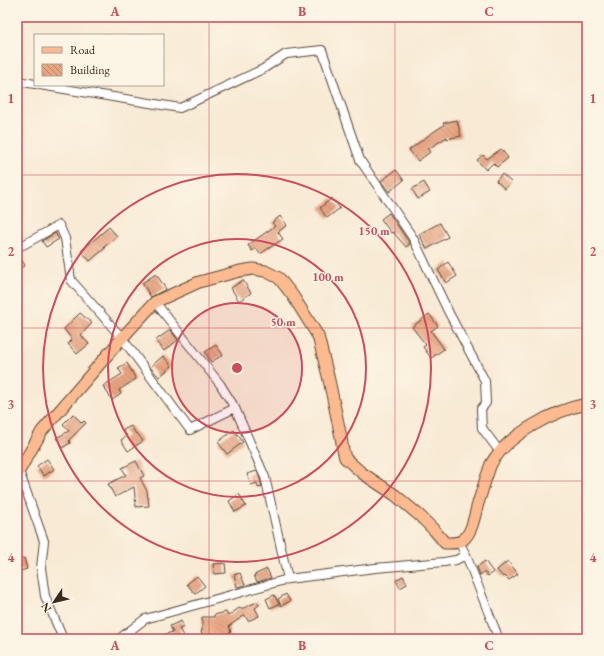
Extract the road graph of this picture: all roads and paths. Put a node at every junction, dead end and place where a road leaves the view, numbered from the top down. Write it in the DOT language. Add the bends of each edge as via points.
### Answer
graph roads {
  1 [pos="17,81"];
  2 [pos="34,84"];
  3 [pos="46,86"];
  4 [pos="17,246"];
  5 [pos="155,302"];
  6 [pos="122,338"];
  7 [pos="587,404"];
  8 [pos="235,408"];
  9 [pos="500,452"];
  10 [pos="18,472"];
  11 [pos="459,542"];
  12 [pos="466,555"];
  13 [pos="288,579"];
  14 [pos="63,639"];
  15 [pos="119,639"];
  16 [pos="498,639"];
  1 -- 2 [label="street"];
  3 -- 9 [label="street" via="180,108 263,69 286,54 322,50 360,160 413,238 485,381 486,403 481,409 482,428"];
  4 -- 6 [label="street" via="59,225 65,238 71,280"];
  5 -- 6 [label="main road"];
  5 -- 8 [label="street" via="220,384"];
  5 -- 11 [label="main road" via="198,282 240,270 265,271 280,278 318,336 345,458 420,516 445,543"];
  6 -- 8 [label="street" via="190,430"];
  6 -- 10 [label="main road" via="42,431"];
  7 -- 9 [label="main road" via="538,422 515,437"];
  8 -- 13 [label="street" via="265,477"];
  9 -- 11 [label="main road" via="491,464 471,530"];
  10 -- 14 [label="street" via="44,541 41,568 45,596"];
  11 -- 12 [label="street"];
  12 -- 13 [label="street" via="444,562"];
  12 -- 16 [label="street"];
  13 -- 15 [label="street" via="145,619"];
}
